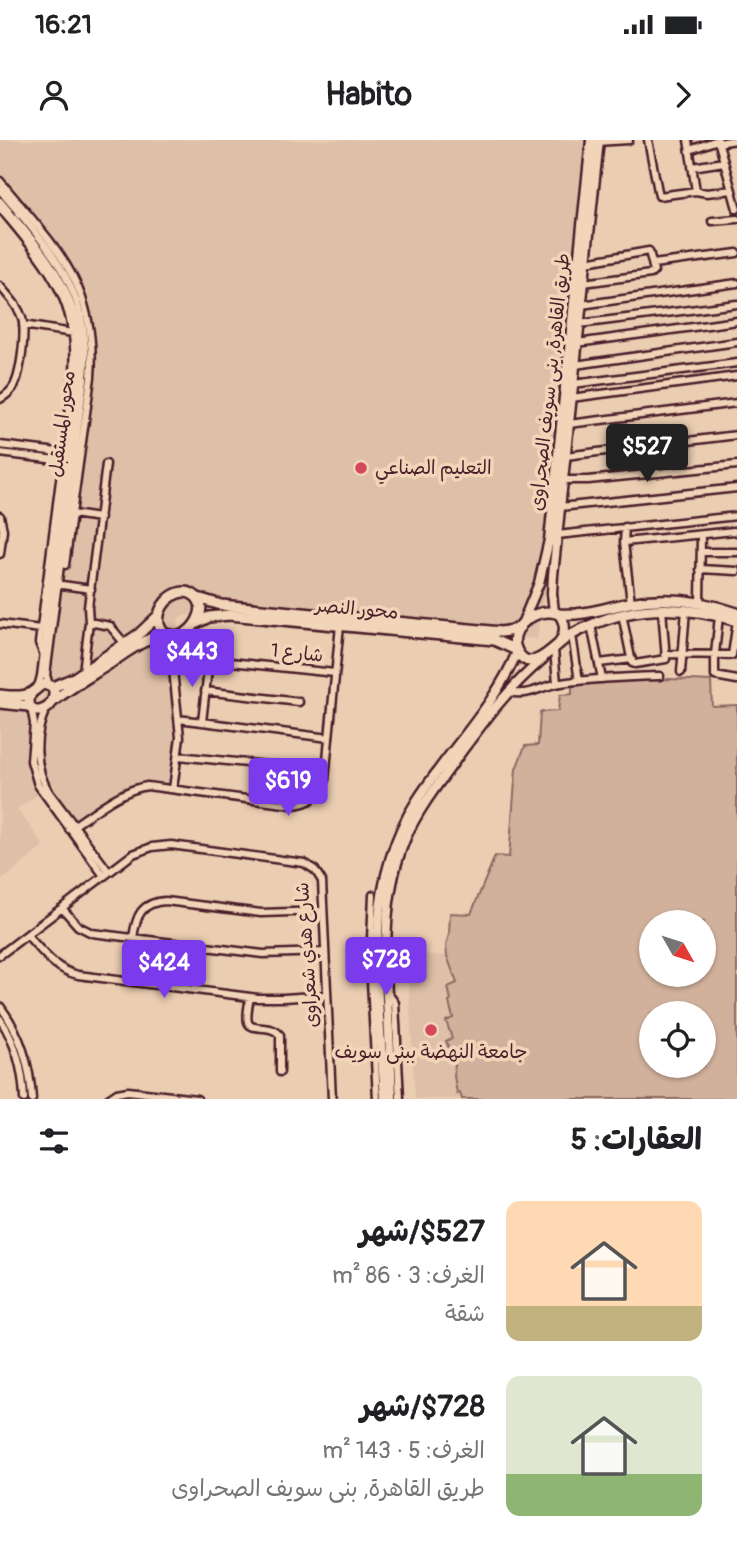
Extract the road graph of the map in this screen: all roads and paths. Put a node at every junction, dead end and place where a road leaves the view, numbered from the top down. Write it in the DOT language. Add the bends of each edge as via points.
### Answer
graph roads {
  1 [pos="629,140"];
  2 [pos="648,140"];
  3 [pos="688,140"];
  4 [pos="736,140"];
  5 [pos="595,141"];
  6 [pos="718,141"];
  7 [pos="690,150"];
  8 [pos="724,162"];
  9 [pos="692,167"];
  10 [pos="0,181"];
  11 [pos="0,190"];
  12 [pos="696,191"];
  13 [pos="734,192"];
  14 [pos="0,201"];
  15 [pos="0,208"];
  16 [pos="737,209"];
  17 [pos="737,219"];
  18 [pos="712,221"];
  19 [pos="737,253"];
  20 [pos="586,262"];
  21 [pos="653,264"];
  22 [pos="583,283"];
  23 [pos="737,283"];
  24 [pos="0,286"];
  25 [pos="737,304"];
  26 [pos="581,306"];
  27 [pos="577,321"];
  28 [pos="737,321"];
  29 [pos="23,325"];
  30 [pos="73,333"];
  31 [pos="737,342"];
  32 [pos="577,343"];
  33 [pos="737,363"];
  34 [pos="575,365"];
  35 [pos="651,374"];
  36 [pos="737,376"];
  37 [pos="573,384"];
  38 [pos="651,388"];
  39 [pos="572,398"];
  40 [pos="0,399"];
  41 [pos="737,403"];
  42 [pos="569,424"];
  43 [pos="737,435"];
  44 [pos="0,445"];
  45 [pos="0,453"];
  46 [pos="71,456"];
  47 [pos="565,456"];
  48 [pos="106,464"];
  49 [pos="737,465"];
  50 [pos="563,480"];
  51 [pos="737,488"];
  52 [pos="560,507"];
  53 [pos="72,514"];
  54 [pos="0,516"];
  55 [pos="737,516"];
  56 [pos="100,518"];
  57 [pos="625,527"];
  58 [pos="737,532"];
  59 [pos="557,535"];
  60 [pos="701,535"];
  61 [pos="624,542"];
  62 [pos="701,552"];
  63 [pos="737,552"];
  64 [pos="0,554"];
  65 [pos="700,569"];
  66 [pos="737,571"];
  67 [pos="542,573"];
  68 [pos="553,575"];
  69 [pos="91,589"];
  70 [pos="60,590"];
  71 [pos="198,598"];
  72 [pos="631,603"];
  73 [pos="700,603"];
  74 [pos="662,609"];
  75 [pos="686,610"];
  76 [pos="598,611"];
  77 [pos="556,613"];
  78 [pos="737,613"];
  79 [pos="622,614"];
  80 [pos="159,615"];
  81 [pos="719,616"];
  82 [pos="602,621"];
  83 [pos="737,621"];
  84 [pos="89,622"];
  85 [pos="0,624"];
  86 [pos="195,624"];
  87 [pos="340,625"];
  88 [pos="521,625"];
  89 [pos="591,625"];
  90 [pos="41,629"];
  91 [pos="187,632"];
  92 [pos="166,634"];
  93 [pos="572,635"];
  94 [pos="125,643"];
  95 [pos="554,649"];
  96 [pos="516,651"];
  97 [pos="46,652"];
  98 [pos="666,654"];
  99 [pos="682,654"];
  100 [pos="715,654"];
  101 [pos="632,659"];
  102 [pos="172,660"];
  103 [pos="209,660"];
  104 [pos="599,663"];
  105 [pos="83,672"];
  106 [pos="681,672"];
  107 [pos="335,673"];
  108 [pos="660,676"];
  109 [pos="602,679"];
  110 [pos="737,680"];
  111 [pos="579,681"];
  112 [pos="557,683"];
  113 [pos="51,686"];
  114 [pos="34,690"];
  115 [pos="205,691"];
  116 [pos="508,692"];
  117 [pos="0,695"];
  118 [pos="15,700"];
  119 [pos="299,702"];
  120 [pos="0,703"];
  121 [pos="48,706"];
  122 [pos="30,707"];
  123 [pos="178,719"];
  124 [pos="202,722"];
  125 [pos="329,738"];
  126 [pos="178,756"];
  127 [pos="326,771"];
  128 [pos="173,789"];
  129 [pos="72,827"];
  130 [pos="107,874"];
  131 [pos="373,895"];
  132 [pos="62,908"];
  133 [pos="323,912"];
  134 [pos="27,935"];
  135 [pos="133,938"];
  136 [pos="374,938"];
  137 [pos="325,952"];
  138 [pos="0,955"];
  139 [pos="387,992"];
  140 [pos="327,995"];
  141 [pos="250,997"];
  142 [pos="0,1006"];
  143 [pos="0,1019"];
  144 [pos="385,1023"];
  145 [pos="280,1072"];
  146 [pos="24,1099"];
  147 [pos="32,1099"];
  148 [pos="108,1099"];
  149 [pos="197,1099"];
  150 [pos="331,1099"];
  151 [pos="377,1099"];
  152 [pos="385,1099"];
  153 [pos="393,1099"];
  154 [pos="400,1099"];
  1 -- 5 [label="street"];
  2 -- 12 [label="street" via="658,195"];
  3 -- 7 [label="street"];
  4 -- 6 [label="street"];
  5 -- 20 [label="main road, طريق القاهرة, بنى سويف الصحراوى"];
  5 -- 27 [label="main road, طريق القاهرة, بنى سويف الصحراوى"];
  6 -- 7 [label="street"];
  6 -- 8 [label="street"];
  7 -- 9 [label="street"];
  8 -- 9 [label="street"];
  8 -- 13 [label="street"];
  9 -- 12 [label="street"];
  10 -- 46 [label="street" via="64,260 86,307 92,362"];
  11 -- 46 [label="street, محور المستقبل" via="58,262 80,309 86,354"];
  12 -- 13 [label="street"];
  13 -- 16 [label="street"];
  14 -- 46 [label="street, محور المستقبل" via="52,265 73,310 80,358"];
  15 -- 30 [label="street" via="52,274"];
  17 -- 18 [label="street"];
  19 -- 21 [label="street"];
  20 -- 21 [label="street" via="649,251"];
  20 -- 22 [label="main road, طريق القاهرة, بنى سويف الصحراوى"];
  21 -- 22 [label="street" via="651,274"];
  22 -- 26 [label="main road, طريق القاهرة, بنى سويف الصحراوى"];
  23 -- 26 [label="street"];
  24 -- 29 [label="street" via="17,307"];
  25 -- 27 [label="street"];
  26 -- 27 [label="main road, طريق القاهرة, بنى سويف الصحراوى"];
  27 -- 32 [label="main road, طريق القاهرة, بنى سويف الصحراوى"];
  27 -- 67 [label="main road, طريق القاهرة, بنى سويف الصحراوى"];
  28 -- 32 [label="street"];
  29 -- 30 [label="street"];
  29 -- 40 [label="street" via="16,382"];
  30 -- 46 [label="street"];
  31 -- 34 [label="street"];
  32 -- 34 [label="main road, طريق القاهرة, بنى سويف الصحراوى"];
  33 -- 35 [label="street"];
  34 -- 37 [label="main road, طريق القاهرة, بنى سويف الصحراوى"];
  35 -- 37 [label="street"];
  35 -- 38 [label="street"];
  36 -- 38 [label="street"];
  37 -- 39 [label="main road, طريق القاهرة, بنى سويف الصحراوى"];
  38 -- 39 [label="street"];
  39 -- 42 [label="main road, طريق القاهرة, بنى سويف الصحراوى"];
  41 -- 42 [label="street"];
  42 -- 47 [label="main road, طريق القاهرة, بنى سويف الصحراوى"];
  43 -- 47 [label="street"];
  44 -- 46 [label="street"];
  45 -- 46 [label="street"];
  46 -- 53 [label="street"];
  46 -- 70 [label="street, محور المستقبل"];
  46 -- 90 [label="street"];
  46 -- 97 [label="street, محور المستقبل"];
  47 -- 50 [label="main road, طريق القاهرة, بنى سويف الصحراوى"];
  48 -- 56 [label="street"];
  49 -- 50 [label="street"];
  50 -- 52 [label="main road, طريق القاهرة, بنى سويف الصحراوى"];
  51 -- 52 [label="street"];
  52 -- 59 [label="main road, طريق القاهرة, بنى سويف الصحراوى"];
  53 -- 56 [label="street"];
  53 -- 70 [label="street"];
  54 -- 64 [label="street"];
  55 -- 57 [label="street"];
  56 -- 69 [label="street"];
  57 -- 59 [label="street"];
  57 -- 61 [label="street"];
  58 -- 60 [label="street"];
  59 -- 68 [label="main road, طريق القاهرة, بنى سويف الصحراوى"];
  60 -- 61 [label="street"];
  60 -- 62 [label="street"];
  61 -- 72 [label="street"];
  62 -- 63 [label="street"];
  62 -- 65 [label="street"];
  65 -- 66 [label="street"];
  65 -- 73 [label="street"];
  67 -- 68 [label="main road"];
  67 -- 88 [label="main road, طريق القاهرة, بنى سويف الصحراوى"];
  68 -- 77 [label="main road, طريق القاهرة, بنى سويف الصحراوى"];
  69 -- 70 [label="street"];
  69 -- 84 [label="street"];
  70 -- 97 [label="street, محور المستقبل"];
  71 -- 80 [label="highway" via="175,594"];
  71 -- 86 [label="highway" via="201,609"];
  71 -- 88 [label="highway, محور النصر" via="221,605 501,632"];
  72 -- 73 [label="highway"];
  72 -- 76 [label="highway"];
  73 -- 78 [label="highway"];
  74 -- 75 [label="highway"];
  74 -- 79 [label="highway"];
  74 -- 98 [label="street"];
  75 -- 81 [label="highway"];
  75 -- 99 [label="street"];
  76 -- 77 [label="highway"];
  76 -- 82 [label="highway" via="597,618"];
  77 -- 88 [label="highway" via="533,615"];
  77 -- 95 [label="highway" via="565,630"];
  79 -- 82 [label="highway"];
  79 -- 101 [label="street"];
  80 -- 92 [label="highway" via="158,624"];
  80 -- 94 [label="highway"];
  81 -- 83 [label="highway"];
  81 -- 100 [label="street"];
  82 -- 89 [label="highway"];
  83 -- 100 [label="street" via="732,655"];
  84 -- 94 [label="street" via="110,626"];
  84 -- 105 [label="street"];
  85 -- 90 [label="street"];
  86 -- 87 [label="highway, محور النصر" via="229,615"];
  86 -- 91 [label="highway"];
  87 -- 96 [label="highway, محور النصر" via="494,640"];
  87 -- 107 [label="street"];
  88 -- 96 [label="highway"];
  89 -- 93 [label="highway"];
  89 -- 104 [label="street"];
  90 -- 97 [label="street" via="39,645"];
  91 -- 92 [label="highway"];
  91 -- 102 [label="street"];
  92 -- 102 [label="street"];
  92 -- 121 [label="highway" via="139,644"];
  93 -- 95 [label="highway"];
  93 -- 111 [label="street"];
  94 -- 105 [label="highway"];
  95 -- 96 [label="highway" via="530,660"];
  95 -- 112 [label="street"];
  95 -- 116 [label="main road"];
  96 -- 136 [label="main road" via="502,682 409,813 390,857"];
  97 -- 113 [label="street, محور المستقبل"];
  97 -- 114 [label="street, محور المستقبل"];
  98 -- 99 [label="street"];
  98 -- 101 [label="street" via="664,660 633,664"];
  99 -- 100 [label="street"];
  99 -- 106 [label="street"];
  100 -- 110 [label="street" via="716,677"];
  101 -- 104 [label="street"];
  102 -- 103 [label="street, شارع 1"];
  102 -- 123 [label="street"];
  103 -- 107 [label="street, شارع 1"];
  103 -- 115 [label="street"];
  104 -- 109 [label="street"];
  105 -- 113 [label="highway"];
  107 -- 125 [label="street"];
  108 -- 109 [label="street"];
  109 -- 111 [label="street"];
  111 -- 112 [label="street"];
  112 -- 116 [label="street" via="525,694"];
  113 -- 114 [label="highway"];
  113 -- 121 [label="highway" via="55,695"];
  114 -- 118 [label="highway"];
  114 -- 122 [label="highway"];
  115 -- 119 [label="street"];
  115 -- 124 [label="street"];
  116 -- 139 [label="main road" via="424,804 402,847 386,927"];
  117 -- 118 [label="highway"];
  118 -- 120 [label="highway"];
  118 -- 122 [label="highway"];
  121 -- 122 [label="highway" via="38,711"];
  121 -- 129 [label="street" via="39,729 40,773"];
  122 -- 129 [label="street" via="33,775"];
  123 -- 124 [label="street"];
  123 -- 126 [label="street"];
  124 -- 125 [label="street"];
  125 -- 127 [label="street"];
  126 -- 127 [label="street"];
  126 -- 128 [label="street"];
  127 -- 128 [label="street" via="318,794 296,805"];
  128 -- 129 [label="street" via="147,786 130,790"];
  129 -- 130 [label="street"];
  130 -- 132 [label="street, شارع هدي شعراوى"];
  130 -- 133 [label="street, شارع هدي شعراوى" via="139,851 165,845 300,862 320,877"];
  131 -- 136 [label="street"];
  132 -- 134 [label="street, شارع هدي شعراوى"];
  132 -- 135 [label="street" via="84,931"];
  133 -- 135 [label="street" via="261,913 159,901 139,914"];
  133 -- 137 [label="street, شارع هدي شعراوى"];
  134 -- 138 [label="street, شارع هدي شعراوى"];
  134 -- 141 [label="street" via="50,961 72,974"];
  135 -- 137 [label="street" via="263,954"];
  136 -- 144 [label="main road"];
  136 -- 151 [label="street"];
  137 -- 140 [label="street, شارع هدي شعراوى"];
  139 -- 144 [label="main road"];
  139 -- 154 [label="street" via="395,1003"];
  140 -- 141 [label="street"];
  140 -- 150 [label="street, شارع هدي شعراوى"];
  141 -- 145 [label="street" via="249,1024 280,1035"];
  142 -- 147 [label="street" via="23,1047"];
  143 -- 146 [label="street" via="18,1058"];
  144 -- 152 [label="main road"];
  144 -- 153 [label="main road"];
  148 -- 149 [label="street" via="128,1091"];
}
